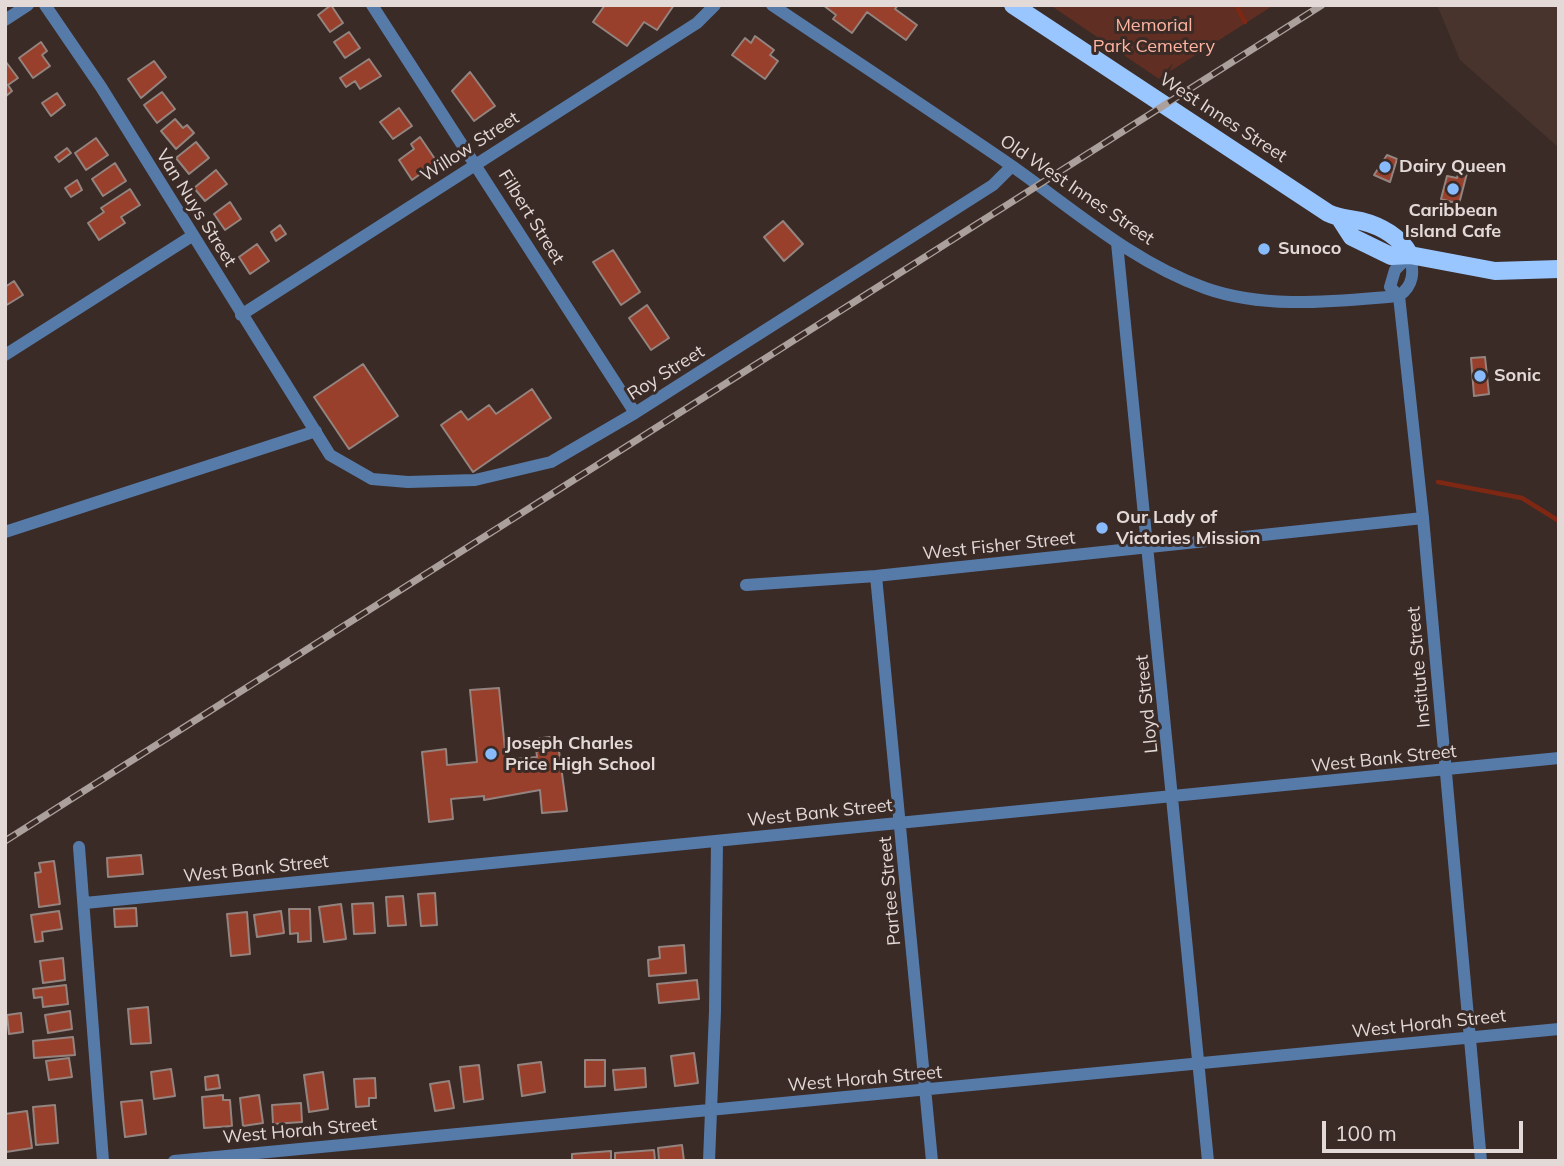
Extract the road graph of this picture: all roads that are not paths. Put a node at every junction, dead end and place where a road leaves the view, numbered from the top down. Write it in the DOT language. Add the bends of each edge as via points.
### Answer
graph roads {
  1 [pos="28,5"];
  2 [pos="45,5"];
  3 [pos="372,5"];
  4 [pos="715,5"];
  5 [pos="772,5"];
  6 [pos="1013,5"];
  7 [pos="5,20"];
  8 [pos="477,163"];
  9 [pos="1012,166"];
  10 [pos="192,236"];
  11 [pos="1118,243"];
  12 [pos="1410,255"];
  13 [pos="1559,269"];
  14 [pos="1399,296"];
  15 [pos="241,315"];
  16 [pos="5,355"];
  17 [pos="635,413"];
  18 [pos="316,431"];
  19 [pos="1423,518"];
  20 [pos="5,532"];
  21 [pos="1147,548"];
  22 [pos="876,576"];
  23 [pos="746,585"];
  24 [pos="1559,758"];
  25 [pos="1445,771"];
  26 [pos="1175,798"];
  27 [pos="901,823"];
  28 [pos="717,841"];
  29 [pos="79,847"];
  30 [pos="85,903"];
  31 [pos="1559,1029"];
  32 [pos="1470,1038"];
  33 [pos="1197,1064"];
  34 [pos="925,1090"];
  35 [pos="711,1111"];
  36 [pos="103,1161"];
  37 [pos="174,1161"];
  38 [pos="709,1161"];
  39 [pos="932,1161"];
  40 [pos="1208,1161"];
  41 [pos="1481,1161"];
  1 -- 7 [label="street"];
  2 -- 10 [label="street, Van Nuys Street"];
  3 -- 8 [label="street, Filbert Street"];
  4 -- 8 [label="street, Willow Street" via="697,23"];
  5 -- 9 [label="street, Old West Innes Street"];
  6 -- 12 [label="main road, West Innes Street" via="1341,220 1360,220 1392,234"];
  8 -- 15 [label="street, Willow Street"];
  8 -- 17 [label="street, Filbert Street"];
  9 -- 11 [label="street, Old West Innes Street"];
  9 -- 17 [label="street, Roy Street" via="993,186"];
  10 -- 15 [label="street, Van Nuys Street"];
  10 -- 16 [label="street"];
  11 -- 14 [label="street, Old West Innes Street" via="1205,289 1255,300 1297,303"];
  11 -- 21 [label="street, Lloyd Street"];
  12 -- 13 [label="main road" via="1495,271"];
  12 -- 14 [label="street" via="1409,289"];
  12 -- 14 [label="street, Institute Street" via="1395,270 1390,287"];
  14 -- 19 [label="street, Institute Street"];
  15 -- 18 [label="street, Van Nuys Street"];
  17 -- 18 [label="street, Roy Street" via="551,462 475,480 372,478 330,455"];
  18 -- 20 [label="street"];
  19 -- 21 [label="street, West Fisher Street"];
  19 -- 25 [label="street, Institute Street"];
  21 -- 22 [label="street, West Fisher Street"];
  21 -- 26 [label="street, Lloyd Street"];
  22 -- 23 [label="street, West Fisher Street"];
  22 -- 27 [label="street, Partee Street"];
  24 -- 25 [label="street, West Bank Street"];
  25 -- 26 [label="street, West Bank Street"];
  25 -- 32 [label="street, Institute Street"];
  26 -- 27 [label="street, West Bank Street"];
  26 -- 33 [label="street, Lloyd Street"];
  27 -- 28 [label="street, West Bank Street"];
  27 -- 34 [label="street, Partee Street"];
  28 -- 30 [label="street, West Bank Street"];
  28 -- 35 [label="street"];
  29 -- 30 [label="street"];
  30 -- 36 [label="street"];
  31 -- 32 [label="street, West Horah Street"];
  32 -- 33 [label="street, West Horah Street"];
  32 -- 41 [label="street, Institute Street"];
  33 -- 34 [label="street, West Horah Street"];
  33 -- 40 [label="street, Lloyd Street"];
  34 -- 35 [label="street, West Horah Street"];
  34 -- 39 [label="street, Partee Street"];
  35 -- 37 [label="street, West Horah Street"];
  35 -- 38 [label="street"];
}
